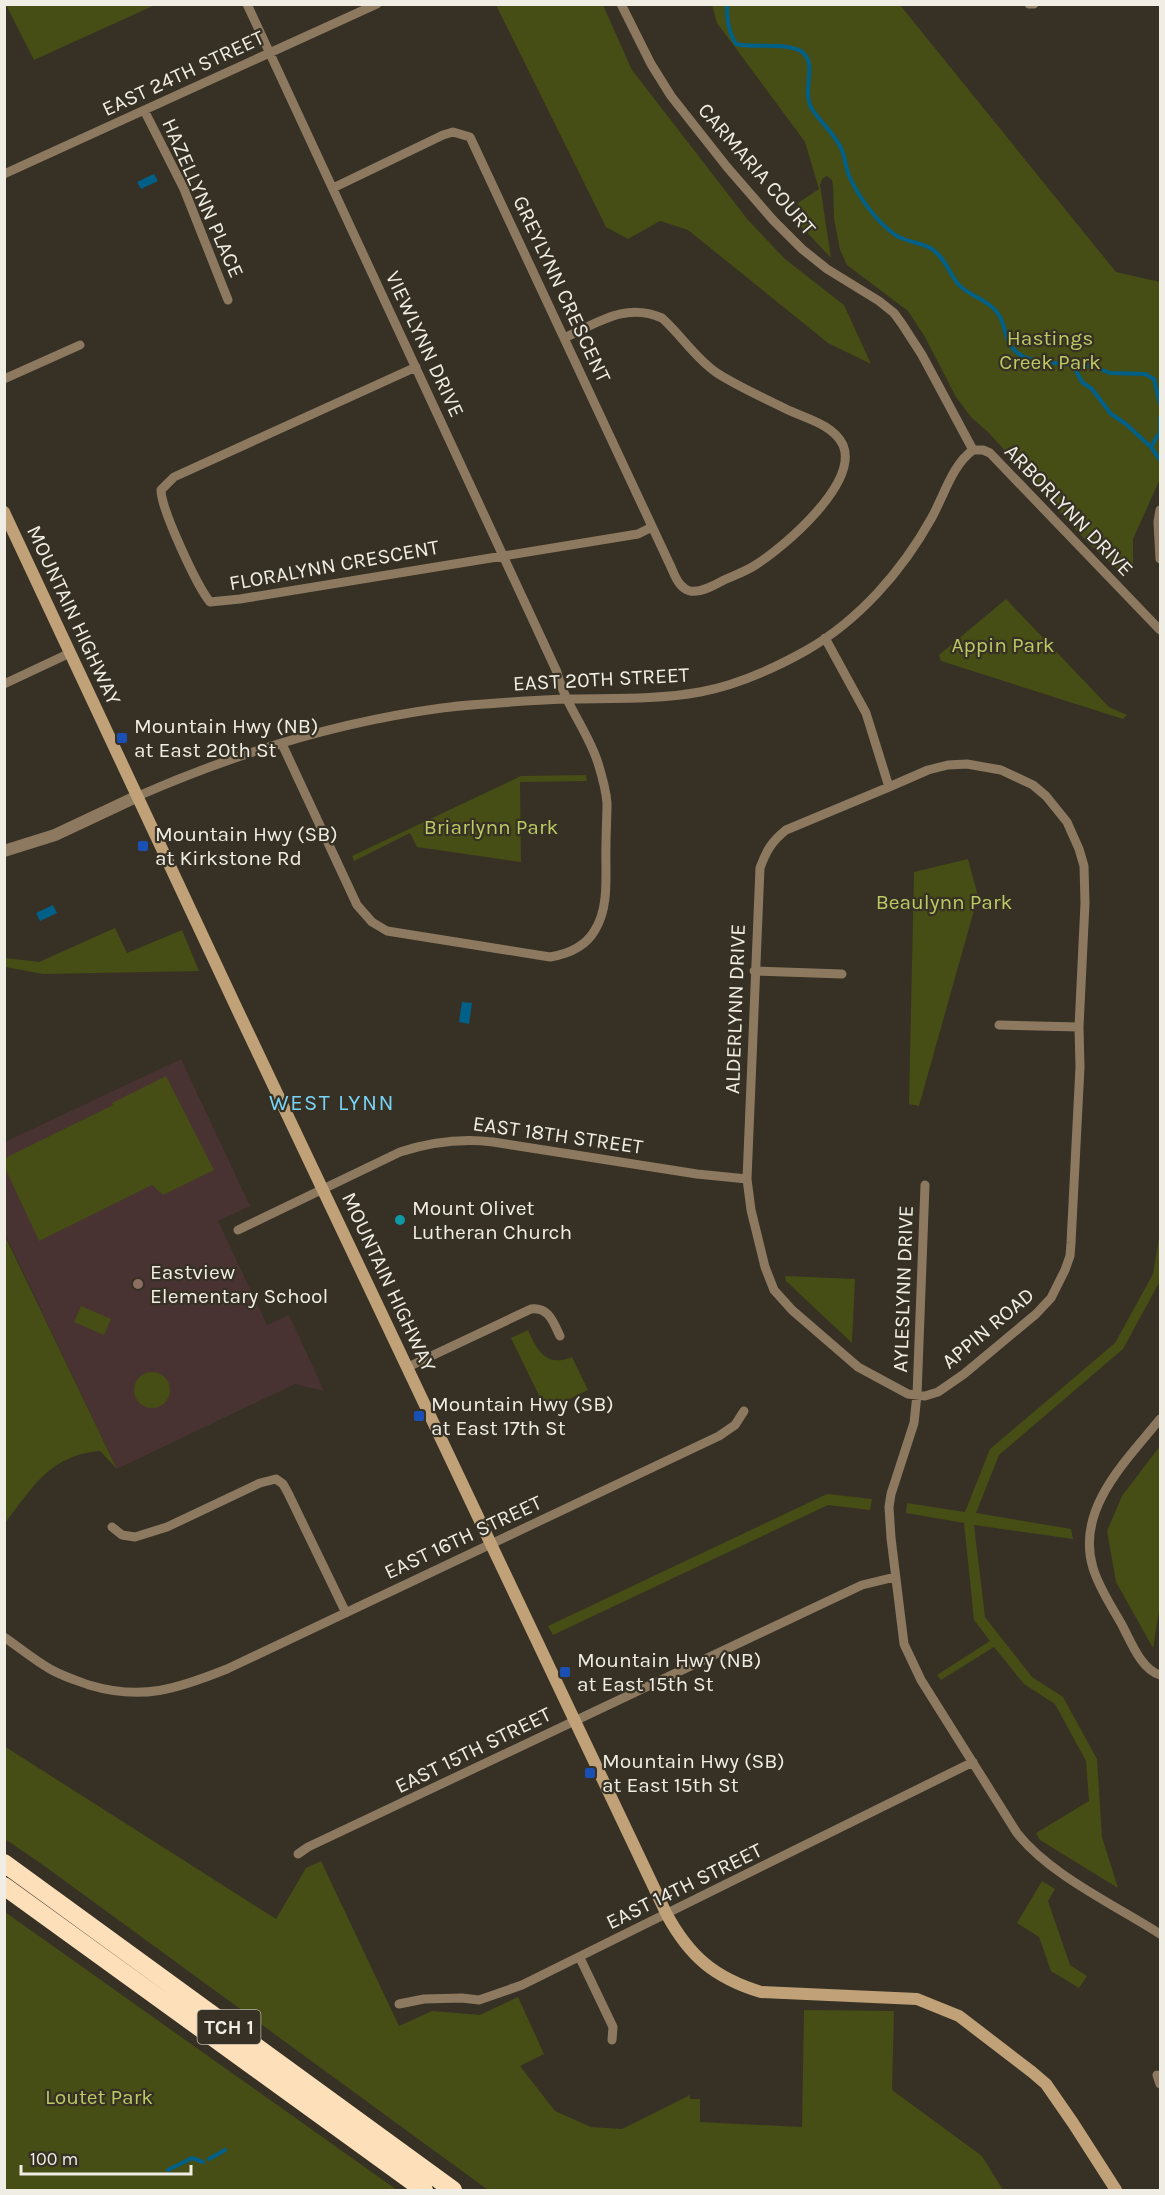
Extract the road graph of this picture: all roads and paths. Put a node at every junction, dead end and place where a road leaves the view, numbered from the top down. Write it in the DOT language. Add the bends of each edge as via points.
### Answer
graph roads {
  1 [pos="247,4"];
  2 [pos="377,4"];
  3 [pos="621,4"];
  4 [pos="1029,4"];
  5 [pos="1034,4"];
  6 [pos="270,52"];
  7 [pos="144,110"];
  8 [pos="4,174"];
  9 [pos="333,188"];
  10 [pos="228,300"];
  11 [pos="564,338"];
  12 [pos="80,345"];
  13 [pos="416,367"];
  14 [pos="4,379"];
  15 [pos="974,450"];
  16 [pos="1161,510"];
  17 [pos="4,512"];
  18 [pos="652,527"];
  19 [pos="503,554"];
  20 [pos="1161,560"];
  21 [pos="1161,630"];
  22 [pos="825,638"];
  23 [pos="70,653"];
  24 [pos="4,684"];
  25 [pos="567,699"];
  26 [pos="282,744"];
  27 [pos="889,787"];
  28 [pos="138,796"];
  29 [pos="4,851"];
  30 [pos="754,971"];
  31 [pos="842,974"];
  32 [pos="999,1025"];
  33 [pos="1080,1027"];
  34 [pos="747,1179"];
  35 [pos="925,1185"];
  36 [pos="324,1190"];
  37 [pos="238,1230"];
  38 [pos="560,1336"];
  39 [pos="408,1367"];
  40 [pos="917,1395"];
  41 [pos="744,1411"];
  42 [pos="1161,1419"];
  43 [pos="112,1527"];
  44 [pos="492,1544"];
  45 [pos="895,1577"];
  46 [pos="346,1613"];
  47 [pos="4,1637"];
  48 [pos="1161,1675"];
  49 [pos="575,1721"];
  50 [pos="973,1762"];
  51 [pos="298,1854"];
  52 [pos="4,1863"];
  53 [pos="4,1886"];
  54 [pos="667,1915"];
  55 [pos="1161,1934"];
  56 [pos="580,1958"];
  57 [pos="399,2004"];
  58 [pos="612,2040"];
  59 [pos="424,2190"];
  60 [pos="453,2190"];
  61 [pos="1116,2190"];
  1 -- 6 [label="street, VIEWLYNN DRIVE"];
  2 -- 6 [label="street, EAST 24TH STREET"];
  3 -- 15 [label="street, CARMARIA COURT" via="671,96 727,167 802,249 894,313"];
  4 -- 5 [label="street"];
  6 -- 7 [label="street, EAST 24TH STREET"];
  6 -- 9 [label="street, VIEWLYNN DRIVE"];
  7 -- 8 [label="street, EAST 24TH STREET"];
  7 -- 10 [label="street, HAZELLYNN PLACE" via="184,189"];
  9 -- 11 [label="street, GREYLYNN CRESCENT" via="443,135 453,132 470,137"];
  9 -- 13 [label="street, VIEWLYNN DRIVE"];
  11 -- 18 [label="street, GREYLYNN CRESCENT"];
  11 -- 18 [label="street, GREYLYNN CRESCENT" via="625,312 651,313 667,322 717,372 828,429 842,444 845,465 841,476 823,503 794,534 755,566 703,590 688,590 681,585"];
  12 -- 14 [label="street"];
  13 -- 19 [label="street, VIEWLYNN DRIVE"];
  13 -- 19 [label="street, FLORALYNN CRESCENT" via="166,484 161,490 164,508 195,576 210,602 218,602"];
  15 -- 21 [label="street, ARBORLYNN DRIVE" via="990,453"];
  15 -- 22 [label="street, EAST 20TH STREET" via="961,461 931,520 902,563 869,601"];
  16 -- 20 [label="street"];
  17 -- 23 [label="main road, MOUNTAIN HIGHWAY"];
  18 -- 19 [label="street, FLORALYNN CRESCENT" via="638,534"];
  19 -- 25 [label="street, VIEWLYNN DRIVE"];
  22 -- 25 [label="street, EAST 20TH STREET" via="776,666 703,691 668,697"];
  22 -- 27 [label="street" via="866,713"];
  23 -- 24 [label="street"];
  23 -- 28 [label="main road, MOUNTAIN HIGHWAY"];
  25 -- 26 [label="street, EAST 20TH STREET" via="442,708 383,718"];
  25 -- 26 [label="street, VIEWLYNN DRIVE" via="598,762 607,816 602,915 588,940 563,955 537,955 415,936 372,922 357,905"];
  26 -- 28 [label="street, EAST 20TH STREET"];
  27 -- 30 [label="street, ALDERLYNN DRIVE" via="786,830 766,849 758,885"];
  27 -- 33 [label="street, APPIN ROAD" via="948,765 987,766 1033,785 1057,808 1074,835 1084,866"];
  28 -- 29 [label="street" via="55,835"];
  28 -- 36 [label="main road, MOUNTAIN HIGHWAY"];
  30 -- 31 [label="street"];
  30 -- 34 [label="street, ALDERLYNN DRIVE"];
  32 -- 33 [label="street"];
  33 -- 40 [label="street, APPIN ROAD" via="1071,1243 1065,1270 1051,1298 1028,1321 938,1392"];
  34 -- 36 [label="street, EAST 18TH STREET" via="472,1139 400,1152"];
  34 -- 40 [label="street, ALDERLYNN DRIVE" via="751,1210 774,1290 858,1367"];
  35 -- 40 [label="street, AYLESLYNN DRIVE"];
  36 -- 37 [label="street, EAST 18TH STREET"];
  36 -- 39 [label="main road, MOUNTAIN HIGHWAY"];
  38 -- 39 [label="street" via="549,1314 531,1309"];
  39 -- 44 [label="main road, MOUNTAIN HIGHWAY"];
  40 -- 45 [label="street" via="914,1423 889,1507"];
  41 -- 44 [label="street, EAST 16TH STREET" via="735,1425 719,1436"];
  42 -- 48 [label="street" via="1111,1480 1095,1515 1090,1551 1096,1576 1139,1656"];
  43 -- 46 [label="street" via="122,1535 135,1537 276,1479 288,1493"];
  44 -- 46 [label="street, EAST 16TH STREET"];
  44 -- 49 [label="main road, MOUNTAIN HIGHWAY"];
  45 -- 49 [label="street, EAST 15TH STREET" via="862,1585"];
  45 -- 50 [label="street" via="910,1660"];
  46 -- 47 [label="street, EAST 16TH STREET" via="188,1684 135,1694 72,1679 50,1669"];
  49 -- 51 [label="street, EAST 15TH STREET"];
  49 -- 54 [label="main road, MOUNTAIN HIGHWAY"];
  50 -- 54 [label="street, EAST 14TH STREET"];
  50 -- 55 [label="street" via="1030,1850"];
  52 -- 60 [label="highway, TCH 1"];
  53 -- 59 [label="highway, TCH 1"];
  54 -- 56 [label="street, EAST 14TH STREET"];
  54 -- 61 [label="main road, MOUNTAIN HIGHWAY" via="694,1955 741,1986 783,1994 917,1999 959,2016 1046,2084"];
  56 -- 57 [label="street, EAST 14TH STREET" via="479,2000"];
  56 -- 58 [label="street" via="613,2027"];
}
